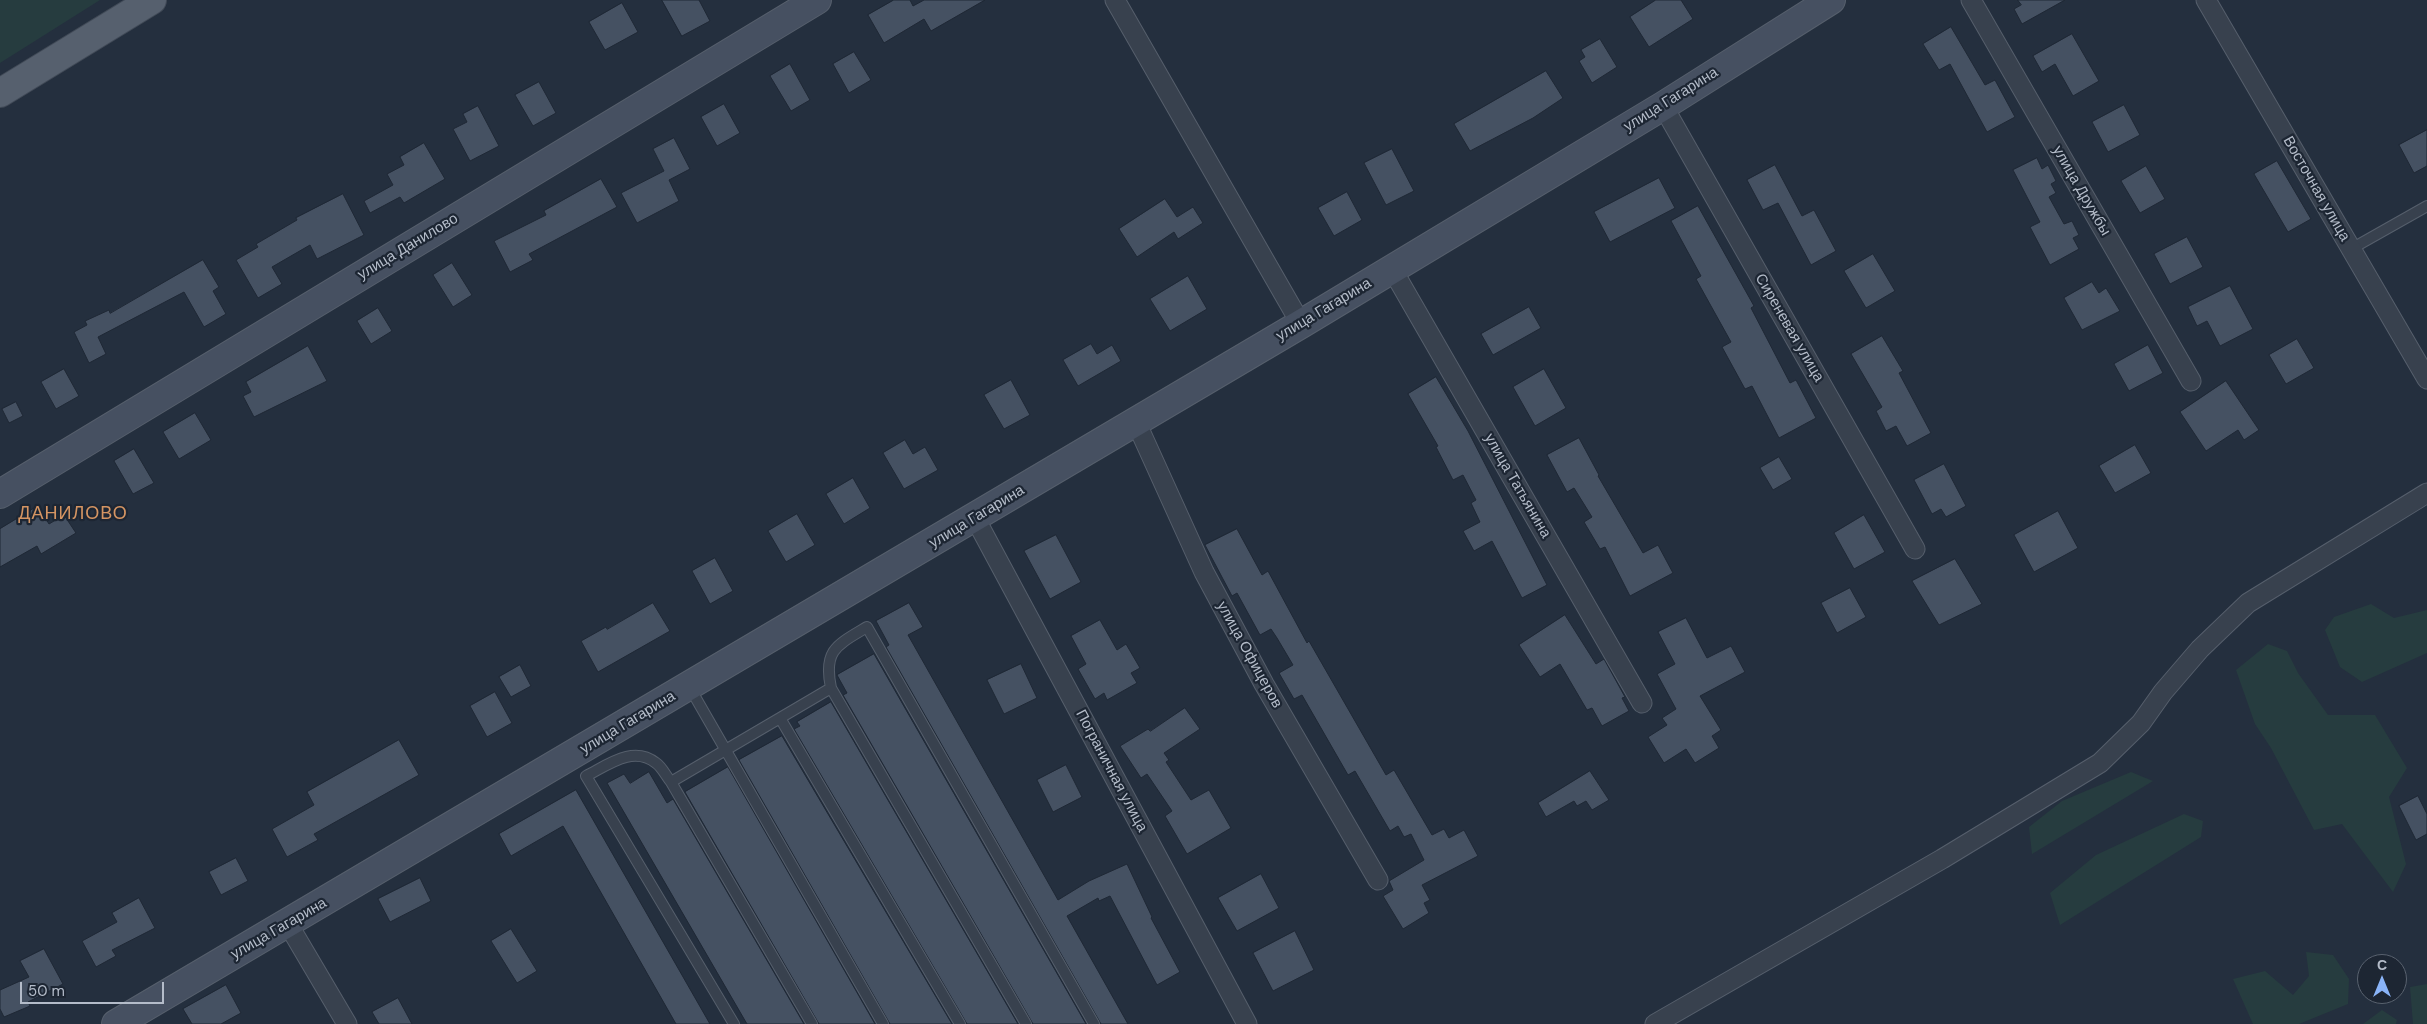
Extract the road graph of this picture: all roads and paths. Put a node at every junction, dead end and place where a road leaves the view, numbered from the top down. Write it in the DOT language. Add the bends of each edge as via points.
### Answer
graph roads {
  1 [pos="152,0"];
  2 [pos="817,0"];
  3 [pos="1115,0"];
  4 [pos="1832,0"];
  5 [pos="1971,0"];
  6 [pos="2206,0"];
  7 [pos="0,94"];
  8 [pos="1663,106"];
  9 [pos="2427,206"];
  10 [pos="2351,249"];
  11 [pos="1392,269"];
  12 [pos="1301,324"];
  13 [pos="2427,379"];
  14 [pos="2191,381"];
  15 [pos="1136,422"];
  16 [pos="2427,493"];
  17 [pos="0,494"];
  18 [pos="975,518"];
  19 [pos="1915,549"];
  20 [pos="689,687"];
  21 [pos="830,688"];
  22 [pos="1642,703"];
  23 [pos="780,718"];
  24 [pos="725,750"];
  25 [pos="671,782"];
  26 [pos="1378,880"];
  27 [pos="288,924"];
  28 [pos="116,1024"];
  29 [pos="347,1024"];
  30 [pos="734,1024"];
  31 [pos="812,1024"];
  32 [pos="883,1024"];
  33 [pos="960,1024"];
  34 [pos="1026,1024"];
  35 [pos="1094,1024"];
  36 [pos="1247,1024"];
  37 [pos="1655,1024"];
  1 -- 7 [label="main road"];
  2 -- 17 [label="street, улица Данилово"];
  3 -- 12 [label="street"];
  4 -- 8 [label="street, улица Гагарина"];
  5 -- 14 [label="street, улица Дружбы"];
  6 -- 10 [label="street, Восточная улица"];
  8 -- 11 [label="street, улица Гагарина"];
  8 -- 19 [label="street, Сиреневая улица"];
  9 -- 10 [label="lane"];
  10 -- 13 [label="street, Восточная улица"];
  11 -- 12 [label="street, улица Гагарина"];
  11 -- 22 [label="street, улица Татьянина"];
  12 -- 15 [label="street, улица Гагарина"];
  15 -- 18 [label="street, улица Гагарина"];
  15 -- 26 [label="street, улица Офицеров" via="1204,572 1264,684"];
  16 -- 37 [label="street" via="2248,603 2200,649 2140,724 2100,763 1942,859"];
  18 -- 20 [label="street, улица Гагарина"];
  18 -- 36 [label="street, Пограничная улица"];
  20 -- 24 [label="lane"];
  20 -- 27 [label="street, улица Гагарина"];
  21 -- 23 [label="lane"];
  21 -- 34 [label="lane"];
  21 -- 35 [label="lane" via="827,671 830,656 837,645 867,627"];
  23 -- 24 [label="lane"];
  23 -- 33 [label="lane"];
  24 -- 25 [label="lane"];
  24 -- 32 [label="lane"];
  25 -- 30 [label="lane" via="657,763 643,756 626,756 586,776"];
  25 -- 31 [label="lane"];
  27 -- 28 [label="street, улица Гагарина"];
  27 -- 29 [label="street"];
}
